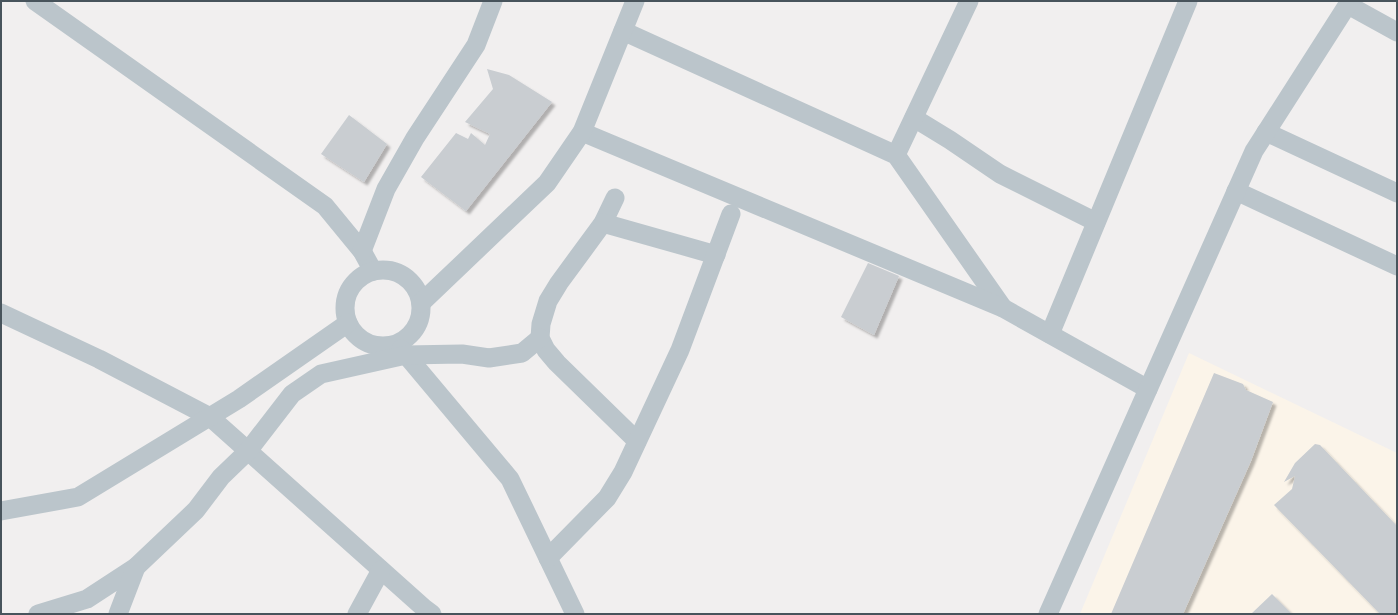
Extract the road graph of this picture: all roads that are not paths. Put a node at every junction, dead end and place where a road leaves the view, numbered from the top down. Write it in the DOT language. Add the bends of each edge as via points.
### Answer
graph roads {
  1 [pos="34,1"];
  2 [pos="493,1"];
  3 [pos="636,1"];
  4 [pos="969,1"];
  5 [pos="1188,1"];
  6 [pos="1349,3"];
  7 [pos="623,31"];
  8 [pos="1397,32"];
  9 [pos="914,118"];
  10 [pos="582,132"];
  11 [pos="1266,132"];
  12 [pos="896,155"];
  13 [pos="1236,191"];
  14 [pos="1397,194"];
  15 [pos="615,198"];
  16 [pos="731,214"];
  17 [pos="1096,222"];
  18 [pos="604,223"];
  19 [pos="362,251"];
  20 [pos="716,255"];
  21 [pos="1397,266"];
  22 [pos="373,271"];
  23 [pos="421,302"];
  24 [pos="1003,308"];
  25 [pos="1,313"];
  26 [pos="348,323"];
  27 [pos="1050,334"];
  28 [pos="540,338"];
  29 [pos="401,349"];
  30 [pos="1148,389"];
  31 [pos="210,417"];
  32 [pos="637,441"];
  33 [pos="248,451"];
  34 [pos="1,511"];
  35 [pos="548,558"];
  36 [pos="136,567"];
  37 [pos="381,570"];
  38 [pos="38,614"];
  39 [pos="118,614"];
  40 [pos="357,614"];
  41 [pos="432,614"];
  42 [pos="575,614"];
  43 [pos="1048,614"];
  1 -- 19 [label="street" via="325,206"];
  2 -- 19 [label="street" via="476,45 415,138 386,189"];
  3 -- 7 [label="street"];
  4 -- 9 [label="street"];
  5 -- 17 [label="street"];
  6 -- 8 [label="street"];
  6 -- 11 [label="street"];
  7 -- 10 [label="street"];
  7 -- 12 [label="street"];
  9 -- 12 [label="street"];
  9 -- 17 [label="street" via="1000,174"];
  10 -- 23 [label="street" via="547,183"];
  10 -- 24 [label="street"];
  11 -- 13 [label="street" via="1254,151"];
  11 -- 14 [label="street"];
  12 -- 24 [label="street"];
  13 -- 21 [label="street"];
  13 -- 30 [label="street"];
  15 -- 18 [label="street"];
  16 -- 20 [label="street"];
  17 -- 27 [label="street"];
  18 -- 20 [label="street"];
  18 -- 28 [label="street" via="548,301"];
  19 -- 22 [label="street"];
  20 -- 32 [label="street" via="680,350"];
  22 -- 23 [label="street" via="386,270 398,273 409,280 417,290"];
  22 -- 26 [label="street" via="352,286 346,298"];
  23 -- 29 [label="street" via="416,328"];
  24 -- 27 [label="street"];
  25 -- 31 [label="street" via="99,359"];
  26 -- 29 [label="street" via="354,333 373,345"];
  26 -- 31 [label="street"];
  27 -- 30 [label="street"];
  28 -- 29 [label="street" via="522,353 489,358"];
  28 -- 32 [label="street" via="557,364"];
  29 -- 33 [label="street" via="322,374 292,394"];
  29 -- 35 [label="street" via="510,479"];
  30 -- 43 [label="street"];
  31 -- 33 [label="street"];
  31 -- 34 [label="street" via="78,497"];
  32 -- 35 [label="street" via="623,472 607,498"];
  33 -- 36 [label="street" via="221,477 196,510"];
  33 -- 37 [label="street"];
  35 -- 42 [label="street"];
  36 -- 38 [label="street" via="87,599"];
  36 -- 39 [label="street"];
  37 -- 40 [label="street"];
  37 -- 41 [label="street"];
}
